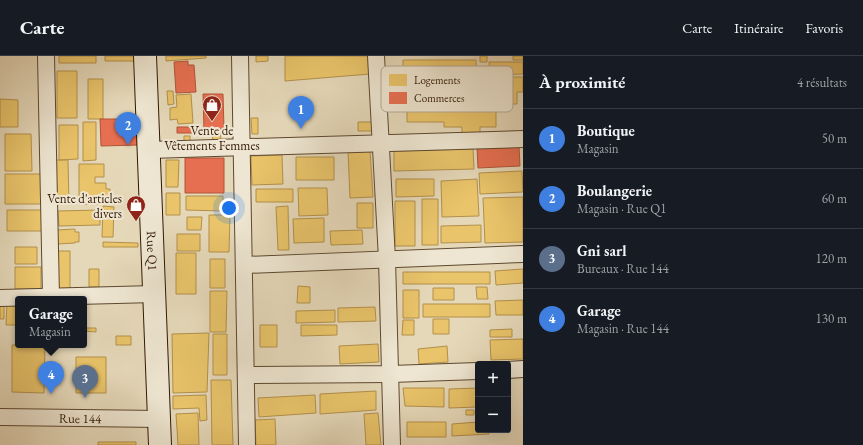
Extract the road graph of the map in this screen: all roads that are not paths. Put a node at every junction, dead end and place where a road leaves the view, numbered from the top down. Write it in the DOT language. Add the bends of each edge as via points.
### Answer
graph roads {
  1 [pos="46,56"];
  2 [pos="145,56"];
  3 [pos="240,56"];
  4 [pos="376,56"];
  5 [pos="523,139"];
  6 [pos="381,143"];
  7 [pos="242,147"];
  8 [pos="149,150"];
  9 [pos="523,254"];
  10 [pos="387,259"];
  11 [pos="245,265"];
  12 [pos="155,294"];
  13 [pos="51,296"];
  14 [pos="86,296"];
  15 [pos="0,298"];
  16 [pos="15,298"];
  17 [pos="523,369"];
  18 [pos="511,370"];
  19 [pos="475,371"];
  20 [pos="391,374"];
  21 [pos="246,375"];
  22 [pos="0,417"];
  23 [pos="160,419"];
  24 [pos="160,445"];
  25 [pos="247,445"];
  26 [pos="392,445"];
  1 -- 13 [label="street"];
  2 -- 8 [label="street, Rue Q1"];
  3 -- 7 [label="street"];
  4 -- 6 [label="street"];
  5 -- 6 [label="street"];
  6 -- 7 [label="street"];
  6 -- 10 [label="street"];
  7 -- 8 [label="street"];
  7 -- 11 [label="street"];
  8 -- 12 [label="street, Rue Q1"];
  9 -- 10 [label="street"];
  10 -- 11 [label="street"];
  10 -- 20 [label="street"];
  11 -- 21 [label="street"];
  12 -- 14 [label="street"];
  12 -- 23 [label="street, Rue Q1"];
  15 -- 16 [label="street"];
  17 -- 18 [label="street"];
  19 -- 20 [label="street"];
  20 -- 21 [label="street"];
  20 -- 26 [label="street"];
  21 -- 25 [label="street"];
  22 -- 23 [label="street, Rue 144"];
  23 -- 24 [label="street, Rue Q1"];
}
